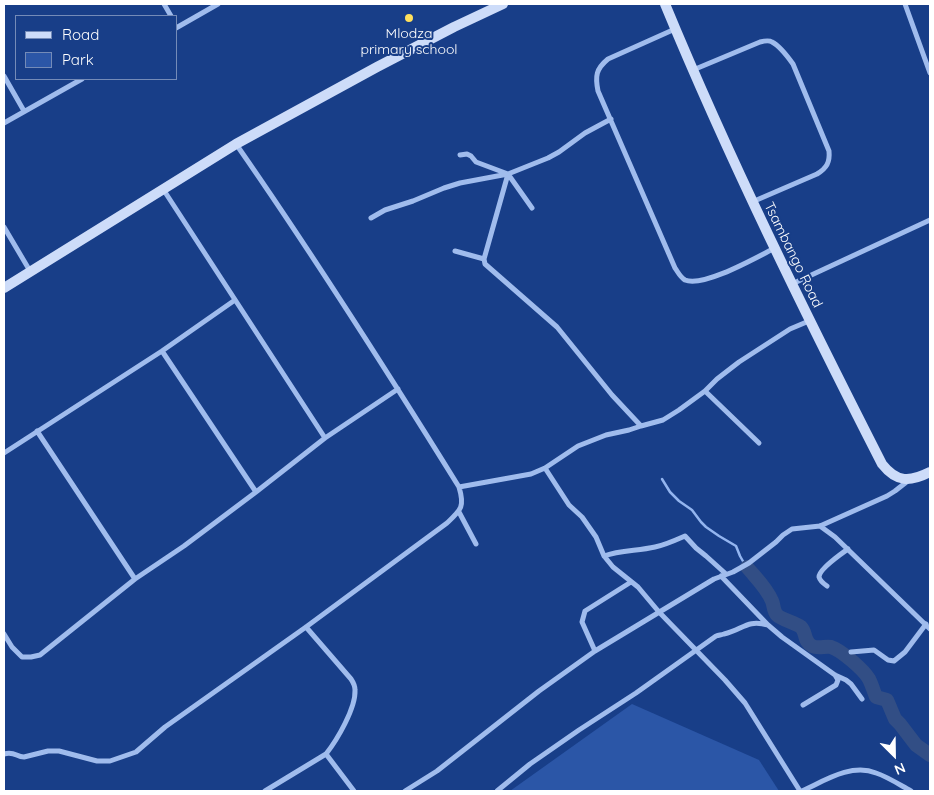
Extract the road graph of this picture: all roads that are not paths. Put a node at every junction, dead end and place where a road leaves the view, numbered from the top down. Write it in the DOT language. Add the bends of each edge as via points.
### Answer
graph roads {
  1 [pos="164,4"];
  2 [pos="218,4"];
  3 [pos="503,4"];
  4 [pos="665,4"];
  5 [pos="905,4"];
  6 [pos="170,15"];
  7 [pos="178,26"];
  8 [pos="675,29"];
  9 [pos="693,70"];
  10 [pos="930,73"];
  11 [pos="4,76"];
  12 [pos="80,80"];
  13 [pos="24,111"];
  14 [pos="611,119"];
  15 [pos="4,123"];
  16 [pos="236,144"];
  17 [pos="460,155"];
  18 [pos="508,174"];
  19 [pos="163,189"];
  20 [pos="752,202"];
  21 [pos="532,208"];
  22 [pos="372,218"];
  23 [pos="930,220"];
  24 [pos="4,227"];
  25 [pos="774,248"];
  26 [pos="455,251"];
  27 [pos="484,259"];
  28 [pos="30,271"];
  29 [pos="791,284"];
  30 [pos="4,288"];
  31 [pos="235,300"];
  32 [pos="809,322"];
  33 [pos="162,350"];
  34 [pos="398,389"];
  35 [pos="705,392"];
  36 [pos="641,426"];
  37 [pos="37,431"];
  38 [pos="326,438"];
  39 [pos="759,443"];
  40 [pos="4,453"];
  41 [pos="545,468"];
  42 [pos="930,472"];
  43 [pos="909,479"];
  44 [pos="459,487"];
  45 [pos="256,492"];
  46 [pos="459,512"];
  47 [pos="820,526"];
  48 [pos="476,544"];
  49 [pos="848,549"];
  50 [pos="604,556"];
  51 [pos="724,575"];
  52 [pos="135,579"];
  53 [pos="632,582"];
  54 [pos="826,586"];
  55 [pos="659,612"];
  56 [pos="768,625"];
  57 [pos="928,626"];
  58 [pos="306,627"];
  59 [pos="4,634"];
  60 [pos="696,650"];
  61 [pos="595,651"];
  62 [pos="851,652"];
  63 [pos="835,675"];
  64 [pos="862,699"];
  65 [pos="803,705"];
  66 [pos="4,754"];
  67 [pos="326,754"];
  68 [pos="265,791"];
  69 [pos="354,791"];
  70 [pos="405,791"];
  71 [pos="497,791"];
  72 [pos="801,791"];
  73 [pos="911,791"];
  1 -- 6 [label="street"];
  2 -- 7 [label="street"];
  3 -- 16 [label="street" via="377,67"];
  4 -- 8 [label="street, Tsambango Road"];
  5 -- 10 [label="street"];
  8 -- 9 [label="street, Tsambango Road"];
  8 -- 14 [label="street" via="601,64 597,86"];
  9 -- 20 [label="street, Tsambango Road"];
  9 -- 20 [label="street" via="767,40 773,42 793,64 830,158 823,171"];
  11 -- 13 [label="street"];
  12 -- 13 [label="street"];
  13 -- 15 [label="street"];
  14 -- 18 [label="street" via="548,158"];
  14 -- 25 [label="street" via="675,268 684,279 710,278"];
  16 -- 19 [label="street"];
  16 -- 34 [label="street" via="320,266"];
  17 -- 18 [label="street" via="467,154 476,162"];
  18 -- 21 [label="street"];
  18 -- 22 [label="street" via="444,188"];
  18 -- 27 [label="street"];
  19 -- 28 [label="street"];
  19 -- 31 [label="street"];
  20 -- 25 [label="street, Tsambango Road"];
  23 -- 29 [label="street"];
  24 -- 28 [label="street"];
  25 -- 29 [label="street, Tsambango Road"];
  26 -- 27 [label="street"];
  27 -- 36 [label="street" via="489,268 557,327"];
  28 -- 30 [label="street"];
  29 -- 32 [label="street, Tsambango Road"];
  31 -- 33 [label="street"];
  31 -- 38 [label="street"];
  32 -- 35 [label="street" via="790,329 739,362"];
  32 -- 43 [label="street, Tsambango Road" via="882,464 896,477"];
  33 -- 37 [label="street"];
  33 -- 45 [label="street"];
  34 -- 38 [label="street"];
  34 -- 44 [label="street"];
  35 -- 36 [label="street" via="662,420"];
  35 -- 39 [label="street"];
  36 -- 41 [label="street" via="606,434 578,446"];
  37 -- 40 [label="street"];
  37 -- 52 [label="street"];
  38 -- 45 [label="street"];
  41 -- 44 [label="street" via="531,474"];
  41 -- 50 [label="street" via="569,505 596,537"];
  42 -- 43 [label="street"];
  43 -- 47 [label="street" via="887,496"];
  44 -- 46 [label="street"];
  45 -- 52 [label="street"];
  46 -- 48 [label="street"];
  46 -- 58 [label="street"];
  47 -- 49 [label="street"];
  47 -- 51 [label="street" via="792,529 749,563"];
  49 -- 54 [label="street" via="820,574 819,578"];
  49 -- 57 [label="street"];
  50 -- 51 [label="street" via="657,547 685,536"];
  50 -- 53 [label="street"];
  51 -- 55 [label="street"];
  51 -- 56 [label="street"];
  52 -- 59 [label="street" via="40,655 22,657"];
  53 -- 55 [label="street"];
  53 -- 61 [label="street" via="585,611 582,622"];
  55 -- 60 [label="street"];
  55 -- 61 [label="street"];
  56 -- 60 [label="street" via="747,624 716,636"];
  56 -- 63 [label="street"];
  57 -- 62 [label="street" via="894,661 874,650"];
  58 -- 66 [label="street" via="165,727 136,752 110,761 97,761 59,751 24,758 14,753"];
  58 -- 67 [label="street" via="351,679 356,690 350,711"];
  60 -- 71 [label="street" via="530,764"];
  60 -- 72 [label="street" via="745,704"];
  61 -- 70 [label="street" via="437,771"];
  63 -- 64 [label="street" via="851,684"];
  63 -- 65 [label="street" via="836,685"];
  67 -- 68 [label="street"];
  67 -- 69 [label="street"];
  72 -- 73 [label="street" via="836,775 859,770 876,773"];
}
